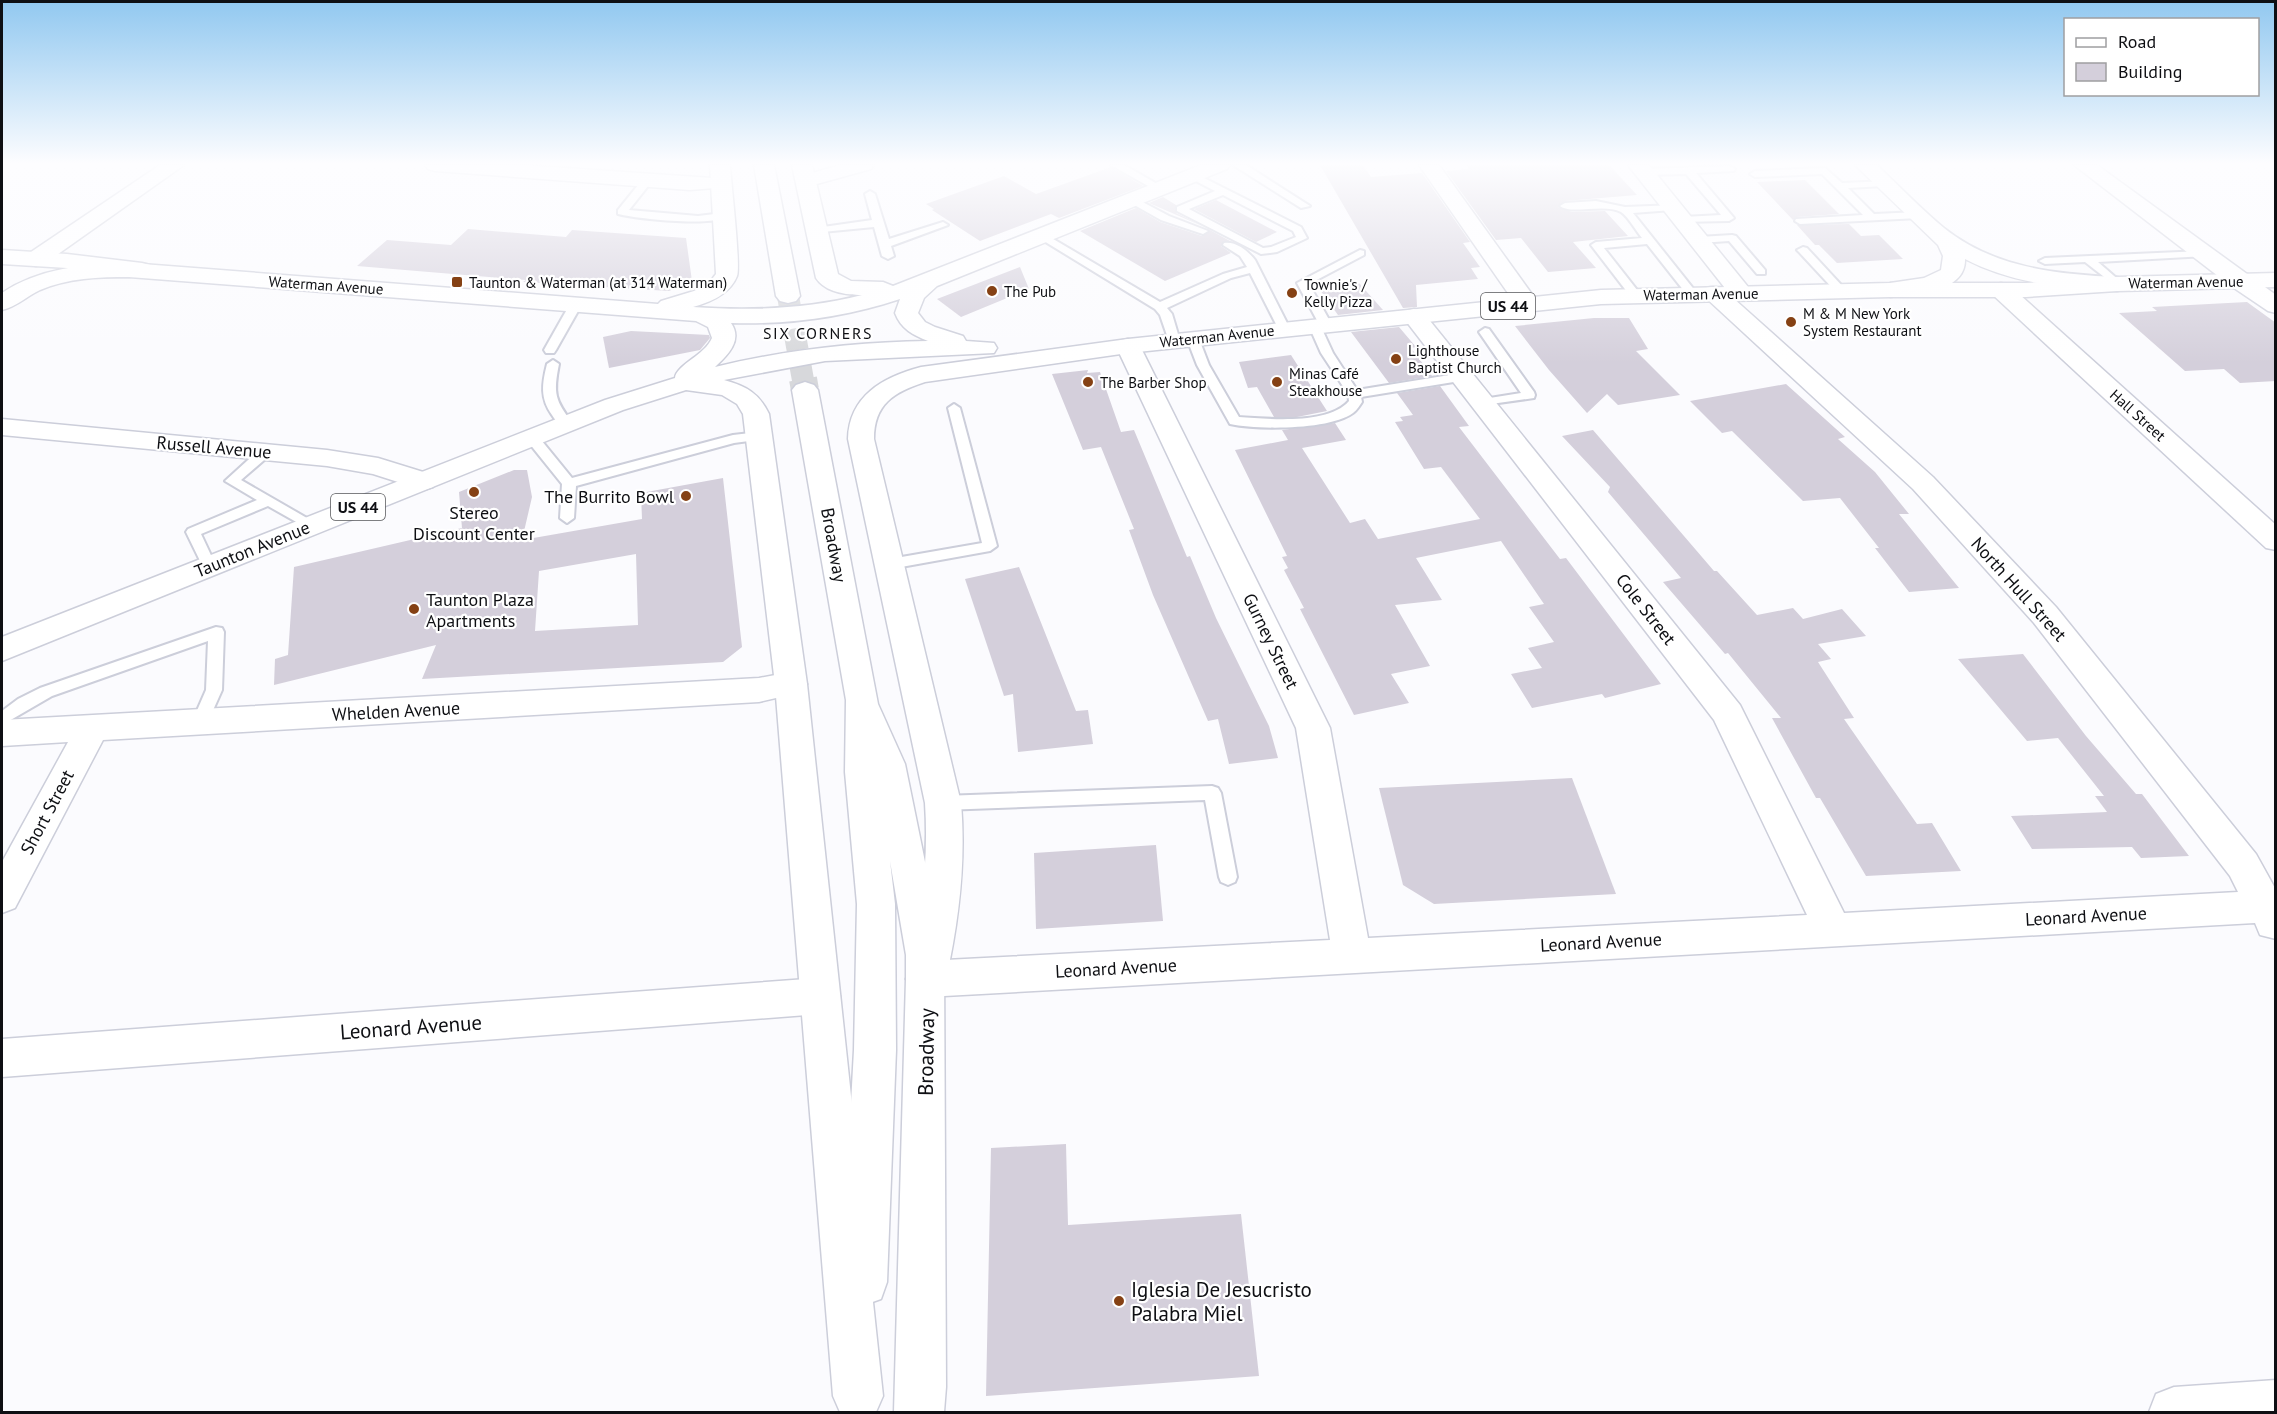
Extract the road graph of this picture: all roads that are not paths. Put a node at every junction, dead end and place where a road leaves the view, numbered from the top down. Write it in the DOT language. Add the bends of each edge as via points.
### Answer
graph roads {
  1 [pos="77,231"];
  2 [pos="725,231"];
  3 [pos="776,231"];
  4 [pos="816,231"];
  5 [pos="880,231"];
  6 [pos="925,231"];
  7 [pos="1056,231"];
  8 [pos="1201,231"];
  9 [pos="1223,231"];
  10 [pos="1299,231"];
  11 [pos="1476,231"];
  12 [pos="1644,231"];
  13 [pos="1692,231"];
  14 [pos="1936,231"];
  15 [pos="2171,231"];
  16 [pos="1939,234"];
  17 [pos="1043,236"];
  18 [pos="1699,240"];
  19 [pos="1648,241"];
  20 [pos="885,244"];
  21 [pos="1803,250"];
  22 [pos="1360,253"];
  23 [pos="2202,254"];
  24 [pos="888,256"];
  25 [pos="2,257"];
  26 [pos="36,259"];
  27 [pos="2088,259"];
  28 [pos="2045,261"];
  29 [pos="1254,269"];
  30 [pos="146,271"];
  31 [pos="1761,272"];
  32 [pos="2,276"];
  33 [pos="2276,280"];
  34 [pos="929,281"];
  35 [pos="2240,281"];
  36 [pos="2117,284"];
  37 [pos="2,285"];
  38 [pos="1890,290"];
  39 [pos="2001,290"];
  40 [pos="1841,291"];
  41 [pos="1716,293"];
  42 [pos="1635,295"];
  43 [pos="788,296"];
  44 [pos="2,303"];
  45 [pos="576,304"];
  46 [pos="1527,304"];
  47 [pos="2276,306"];
  48 [pos="1159,307"];
  49 [pos="650,310"];
  50 [pos="702,315"];
  51 [pos="1413,316"];
  52 [pos="1321,326"];
  53 [pos="1284,329"];
  54 [pos="1485,332"];
  55 [pos="1184,340"];
  56 [pos="1128,346"];
  57 [pos="994,348"];
  58 [pos="550,350"];
  59 [pos="553,364"];
  60 [pos="1462,376"];
  61 [pos="672,386"];
  62 [pos="805,390"];
  63 [pos="1354,394"];
  64 [pos="1482,402"];
  65 [pos="954,408"];
  66 [pos="566,424"];
  67 [pos="2,427"];
  68 [pos="759,436"];
  69 [pos="532,438"];
  70 [pos="265,452"];
  71 [pos="423,481"];
  72 [pos="569,483"];
  73 [pos="268,501"];
  74 [pos="567,518"];
  75 [pos="312,525"];
  76 [pos="2276,541"];
  77 [pos="890,564"];
  78 [pos="209,566"];
  79 [pos="44,631"];
  80 [pos="2,646"];
  81 [pos="2,650"];
  82 [pos="790,684"];
  83 [pos="862,700"];
  84 [pos="2,719"];
  85 [pos="200,722"];
  86 [pos="92,728"];
  87 [pos="2,733"];
  88 [pos="943,803"];
  89 [pos="1228,877"];
  90 [pos="2,897"];
  91 [pos="2272,913"];
  92 [pos="1833,929"];
  93 [pos="1352,956"];
  94 [pos="926,979"];
  95 [pos="820,996"];
  96 [pos="2,1058"];
  97 [pos="859,1404"];
  98 [pos="2276,1405"];
  99 [pos="919,1413"];
  100 [pos="2174,1413"];
  1 -- 26 [label="main road"];
  2 -- 49 [label="main road" via="728,262 725,280 699,297"];
  3 -- 43 [label="main road"];
  4 -- 34 [label="main road" via="827,278 838,286 868,290"];
  5 -- 20 [label="lane"];
  6 -- 20 [label="lane"];
  7 -- 17 [label="main road"];
  8 -- 29 [label="lane" via="1236,250"];
  9 -- 10 [label="lane" via="1261,251 1302,238"];
  11 -- 46 [label="main road"];
  12 -- 19 [label="lane"];
  13 -- 18 [label="main road, North Hull Street"];
  14 -- 16 [label="main road, US 44"];
  15 -- 23 [label="main road"];
  16 -- 36 [label="main road" via="1986,262 2022,275"];
  16 -- 38 [label="main road, US 44" via="1954,255 1953,272 1930,284"];
  17 -- 34 [label="main road"];
  17 -- 48 [label="lane"];
  18 -- 31 [label="lane" via="1732,238"];
  18 -- 41 [label="main road, North Hull Street"];
  19 -- 41 [label="lane"];
  19 -- 42 [label="lane" via="1596,245"];
  20 -- 24 [label="lane"];
  21 -- 40 [label="lane"];
  22 -- 52 [label="lane" via="1303,283"];
  23 -- 27 [label="lane"];
  23 -- 35 [label="main road"];
  25 -- 26 [label="main road, Waterman Avenue"];
  26 -- 30 [label="main road, Waterman Avenue"];
  27 -- 28 [label="lane"];
  27 -- 36 [label="lane"];
  29 -- 48 [label="lane" via="1227,276"];
  29 -- 53 [label="lane"];
  30 -- 44 [label="main road" via="101,270 58,276 30,286"];
  30 -- 45 [label="main road, Waterman Avenue"];
  32 -- 37 [label="main road"];
  33 -- 35 [label="main road, Waterman Avenue"];
  34 -- 50 [label="main road, Waterman Avenue" via="876,300 825,311 764,317"];
  34 -- 57 [label="main road" via="907,304 906,315 913,325 944,339"];
  35 -- 36 [label="main road, Waterman Avenue"];
  35 -- 47 [label="main road"];
  36 -- 39 [label="main road, Waterman Avenue"];
  38 -- 39 [label="main road, Waterman Avenue"];
  38 -- 40 [label="main road, Waterman Avenue / US 44"];
  39 -- 76 [label="main road, Hall Street"];
  40 -- 41 [label="main road, Waterman Avenue / US 44"];
  41 -- 42 [label="main road, Waterman Avenue / US 44"];
  41 -- 91 [label="main road, North Hull Street" via="1923,483 2045,615 2243,865"];
  42 -- 46 [label="main road, Waterman Avenue / US 44"];
  45 -- 49 [label="main road, Waterman Avenue"];
  45 -- 58 [label="lane"];
  46 -- 51 [label="main road, Waterman Avenue / US 44"];
  48 -- 55 [label="lane"];
  49 -- 50 [label="main road, Waterman Avenue"];
  50 -- 61 [label="main road" via="722,328 723,345 713,357"];
  51 -- 52 [label="main road, Waterman Avenue / US 44"];
  51 -- 60 [label="main road, Cole Street"];
  52 -- 53 [label="main road, Waterman Avenue / US 44"];
  52 -- 63 [label="lane" via="1327,353"];
  53 -- 55 [label="main road, Waterman Avenue / US 44"];
  54 -- 64 [label="lane" via="1529,395"];
  55 -- 56 [label="main road, Waterman Avenue / US 44"];
  55 -- 63 [label="lane" via="1235,421 1278,424 1330,417 1352,409 1356,402"];
  56 -- 57 [label="main road, US 44"];
  56 -- 77 [label="main road" via="921,375 900,382 874,399 862,419 861,439"];
  56 -- 93 [label="main road, Gurney Street" via="1313,728"];
  57 -- 61 [label="main road, US 44" via="900,348 827,354 744,368"];
  59 -- 66 [label="lane" via="548,400"];
  60 -- 63 [label="lane"];
  60 -- 64 [label="main road, Cole Street"];
  61 -- 66 [label="main road, Taunton Avenue / US 44"];
  61 -- 68 [label="main road" via="713,386 738,392 754,408"];
  62 -- 83 [label="main road, Broadway"];
  64 -- 92 [label="main road, Cole Street" via="1728,714"];
  65 -- 77 [label="lane" via="990,546"];
  66 -- 69 [label="main road, Taunton Avenue / US 44"];
  67 -- 70 [label="main road, Russell Avenue"];
  68 -- 72 [label="lane" via="733,439"];
  68 -- 82 [label="main road"];
  69 -- 71 [label="main road, Taunton Avenue / US 44"];
  69 -- 72 [label="lane"];
  70 -- 71 [label="main road, Russell Avenue" via="361,463"];
  70 -- 73 [label="lane" via="232,482"];
  71 -- 75 [label="main road, Taunton Avenue / US 44"];
  72 -- 74 [label="lane"];
  73 -- 75 [label="lane"];
  73 -- 78 [label="lane" via="193,532"];
  75 -- 78 [label="main road, Taunton Avenue / US 44"];
  77 -- 88 [label="main road"];
  78 -- 79 [label="main road, Taunton Avenue / US 44"];
  79 -- 80 [label="main road"];
  79 -- 81 [label="main road, Taunton Avenue / US 44"];
  82 -- 85 [label="main road, Whelden Avenue" via="759,690"];
  82 -- 95 [label="main road"];
  83 -- 94 [label="main road, Broadway" via="888,764 917,905"];
  83 -- 97 [label="main road, Broadway" via="862,772 874,877 877,961"];
  84 -- 85 [label="lane" via="46,692 216,632 214,690"];
  85 -- 86 [label="main road, Whelden Avenue"];
  86 -- 87 [label="main road, Whelden Avenue"];
  86 -- 90 [label="main road, Short Street"];
  88 -- 89 [label="lane" via="1212,793"];
  88 -- 94 [label="main road" via="943,907"];
  91 -- 92 [label="main road, Leonard Avenue"];
  92 -- 93 [label="main road, Leonard Avenue"];
  93 -- 94 [label="main road, Leonard Avenue"];
  94 -- 99 [label="main road, Broadway"];
  95 -- 96 [label="main road, Leonard Avenue"];
  95 -- 97 [label="main road"];
  98 -- 100 [label="main road"];
}
